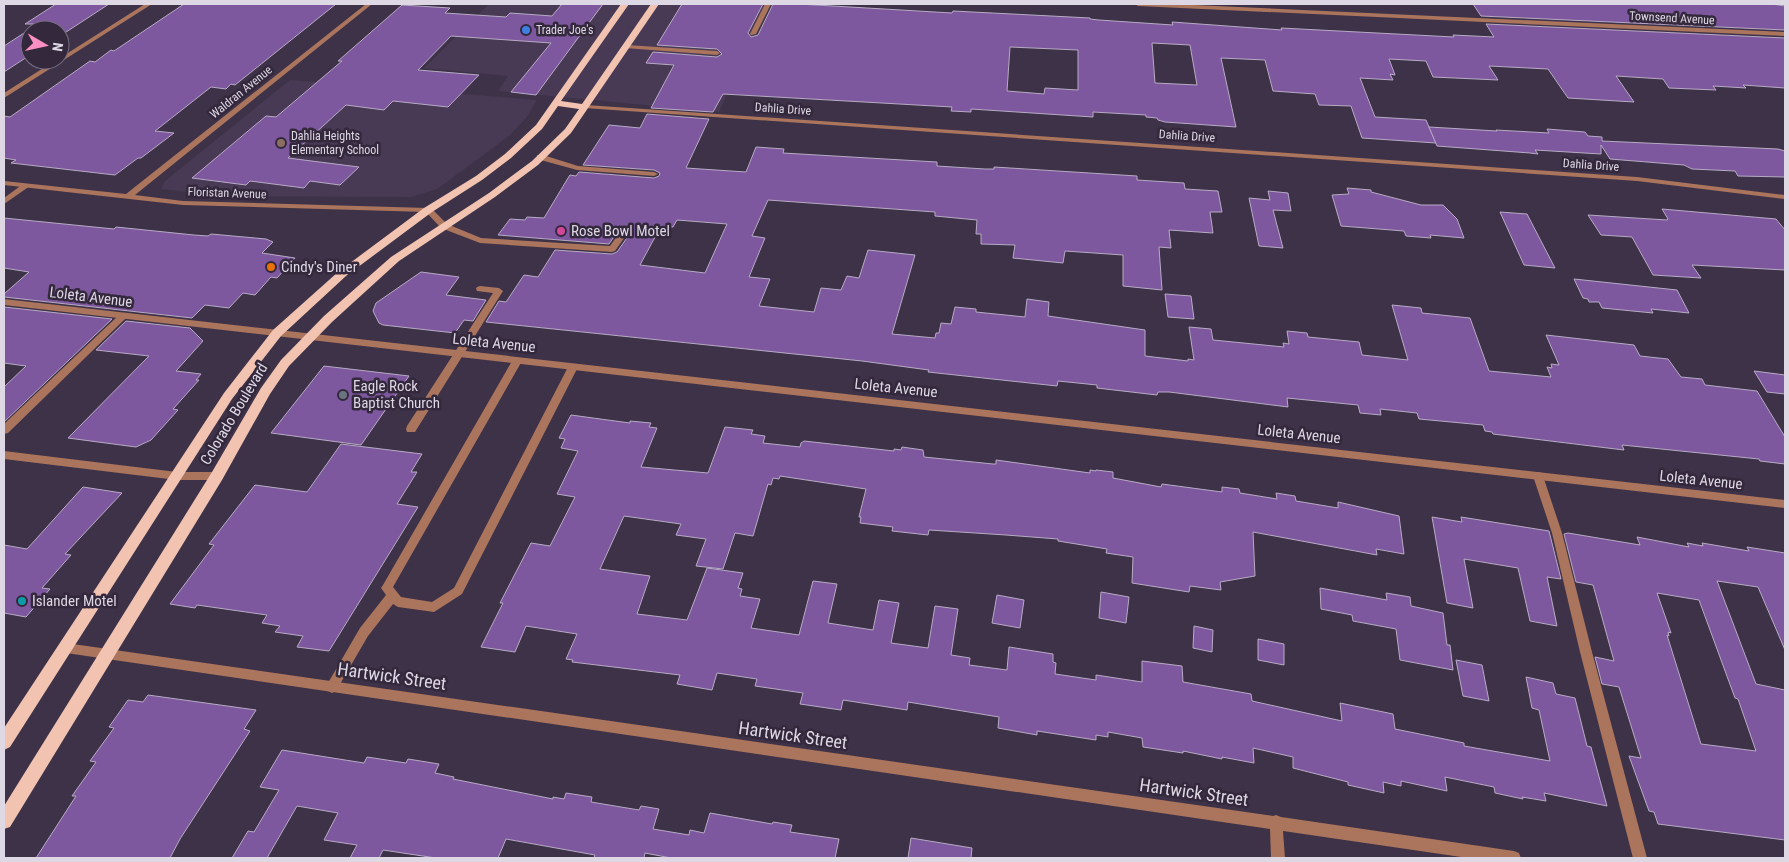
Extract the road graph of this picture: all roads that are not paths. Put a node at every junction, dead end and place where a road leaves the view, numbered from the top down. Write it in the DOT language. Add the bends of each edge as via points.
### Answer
graph roads {
  1 [pos="149,4"];
  2 [pos="369,4"];
  3 [pos="625,4"];
  4 [pos="656,4"];
  5 [pos="768,4"];
  6 [pos="1138,4"];
  7 [pos="753,34"];
  8 [pos="1785,34"];
  9 [pos="627,46"];
  10 [pos="717,52"];
  11 [pos="4,96"];
  12 [pos="554,103"];
  13 [pos="586,107"];
  14 [pos="540,157"];
  15 [pos="654,174"];
  16 [pos="4,183"];
  17 [pos="26,186"];
  18 [pos="128,197"];
  19 [pos="1785,197"];
  20 [pos="4,202"];
  21 [pos="428,210"];
  22 [pos="444,226"];
  23 [pos="624,231"];
  24 [pos="480,289"];
  25 [pos="4,302"];
  26 [pos="123,316"];
  27 [pos="277,334"];
  28 [pos="309,337"];
  29 [pos="459,354"];
  30 [pos="517,361"];
  31 [pos="573,367"];
  32 [pos="411,429"];
  33 [pos="4,430"];
  34 [pos="4,455"];
  35 [pos="177,476"];
  36 [pos="217,476"];
  37 [pos="1538,476"];
  38 [pos="1785,504"];
  39 [pos="392,595"];
  40 [pos="66,648"];
  41 [pos="108,654"];
  42 [pos="332,687"];
  43 [pos="4,742"];
  44 [pos="4,821"];
  45 [pos="1276,822"];
  46 [pos="1278,858"];
  47 [pos="1514,858"];
  48 [pos="1640,858"];
  1 -- 11 [label="street"];
  2 -- 18 [label="street, Waldran Avenue"];
  3 -- 12 [label="main road, Colorado Boulevard"];
  4 -- 9 [label="main road, Colorado Boulevard"];
  5 -- 7 [label="street"];
  6 -- 8 [label="street, Townsend Avenue"];
  9 -- 10 [label="street"];
  9 -- 13 [label="main road, Colorado Boulevard"];
  12 -- 13 [label="main road"];
  12 -- 21 [label="main road, Colorado Boulevard" via="538,127 508,156"];
  13 -- 14 [label="main road, Colorado Boulevard" via="568,132"];
  13 -- 19 [label="street, Dahlia Drive" via="1637,179"];
  14 -- 15 [label="street" via="577,168"];
  14 -- 22 [label="main road, Colorado Boulevard" via="492,195"];
  16 -- 17 [label="street, Floristan Avenue"];
  17 -- 18 [label="street, Floristan Avenue"];
  17 -- 20 [label="street"];
  18 -- 21 [label="street, Floristan Avenue" via="183,203"];
  21 -- 22 [label="street"];
  21 -- 27 [label="main road, Colorado Boulevard" via="342,274"];
  22 -- 23 [label="street" via="480,240 612,249"];
  22 -- 28 [label="main road, Colorado Boulevard" via="396,258"];
  24 -- 29 [label="street" via="499,291"];
  25 -- 26 [label="street, Loleta Avenue"];
  26 -- 27 [label="street, Loleta Avenue"];
  26 -- 33 [label="street"];
  27 -- 28 [label="street, Loleta Avenue"];
  27 -- 35 [label="main road, Colorado Boulevard" via="228,396"];
  28 -- 29 [label="street, Loleta Avenue"];
  28 -- 36 [label="main road, Colorado Boulevard" via="285,363 266,391"];
  29 -- 30 [label="street, Loleta Avenue"];
  29 -- 32 [label="street"];
  30 -- 31 [label="street, Loleta Avenue"];
  30 -- 39 [label="street" via="388,588"];
  31 -- 37 [label="street, Loleta Avenue"];
  31 -- 39 [label="street" via="458,591 434,607 398,602"];
  34 -- 35 [label="street"];
  35 -- 36 [label="street"];
  35 -- 40 [label="main road, Colorado Boulevard"];
  36 -- 41 [label="main road, Colorado Boulevard"];
  37 -- 38 [label="street, Loleta Avenue"];
  37 -- 48 [label="street" via="1557,533"];
  39 -- 42 [label="street" via="364,632"];
  40 -- 41 [label="street, Hartwick Street"];
  40 -- 43 [label="main road, Colorado Boulevard"];
  41 -- 42 [label="street, Hartwick Street"];
  41 -- 44 [label="main road, Colorado Boulevard"];
  42 -- 45 [label="street, Hartwick Street"];
  45 -- 46 [label="street"];
  45 -- 47 [label="street, Hartwick Street"];
}
